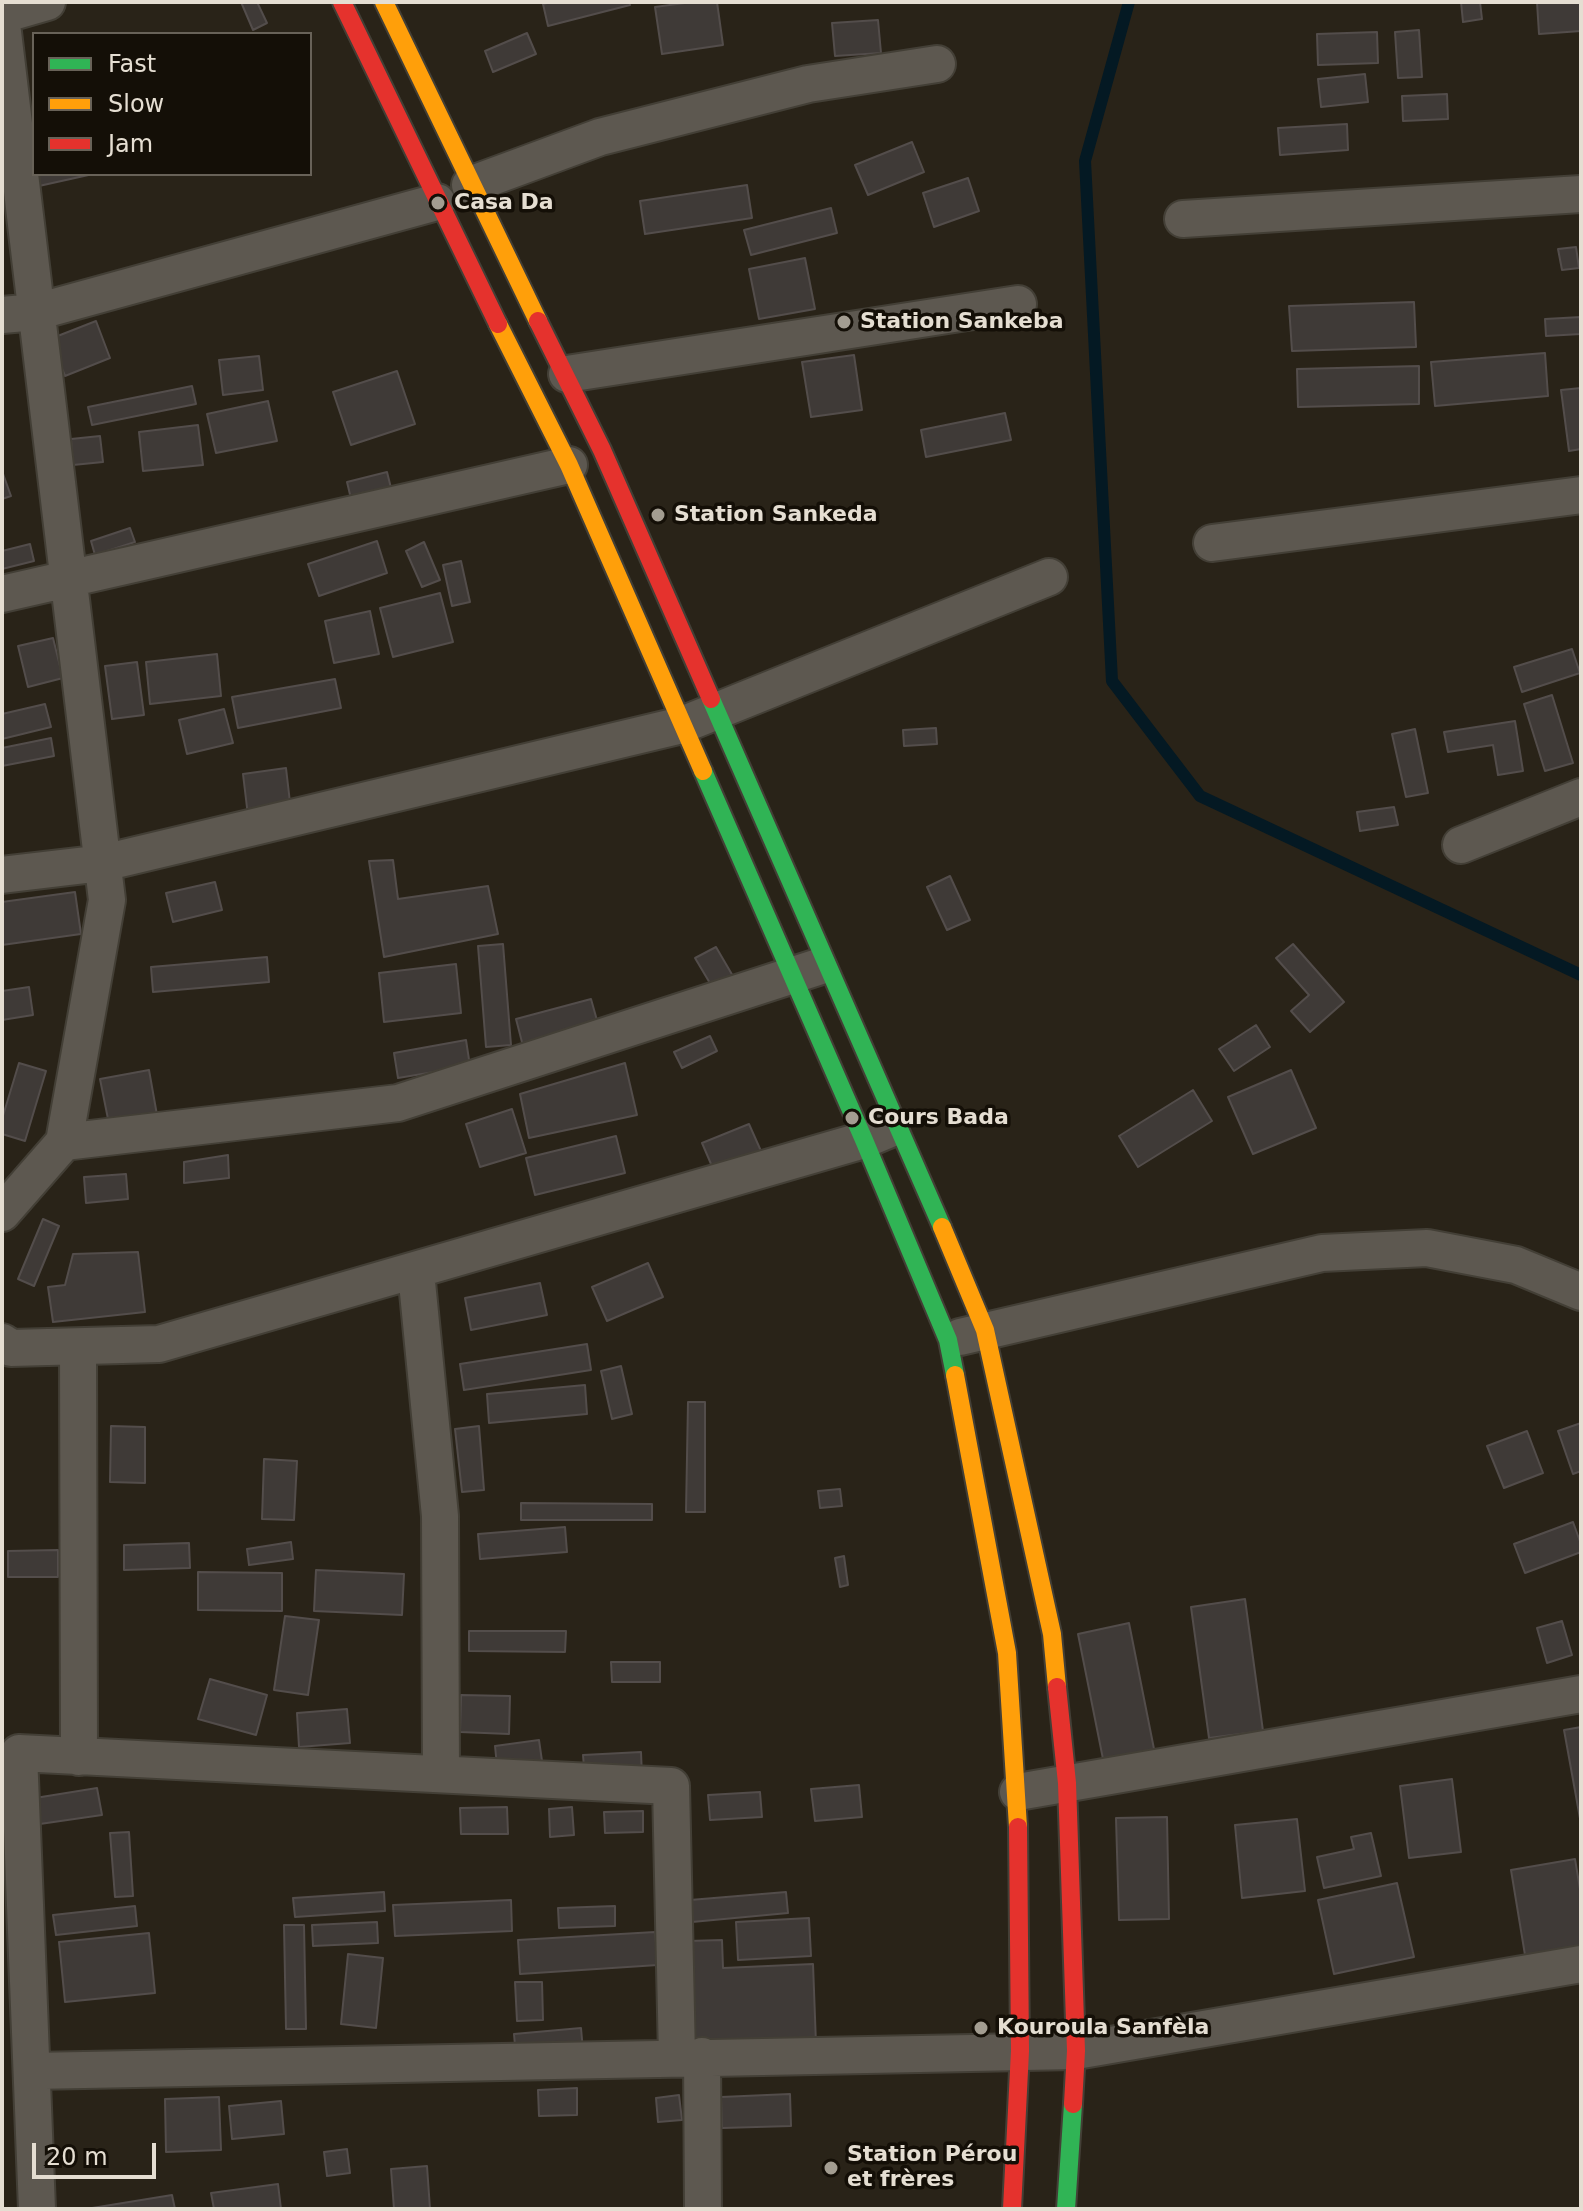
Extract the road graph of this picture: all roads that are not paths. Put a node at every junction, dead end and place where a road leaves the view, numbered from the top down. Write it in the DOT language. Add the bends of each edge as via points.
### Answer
graph roads {
  1 [pos="47,2"];
  2 [pos="342,2"];
  3 [pos="384,2"];
  4 [pos="2,15"];
  5 [pos="2,24"];
  6 [pos="937,64"];
  7 [pos="470,185"];
  8 [pos="1581,194"];
  9 [pos="437,202"];
  10 [pos="1183,219"];
  11 [pos="1018,304"];
  12 [pos="19,314"];
  13 [pos="567,374"];
  14 [pos="569,465"];
  15 [pos="1581,495"];
  16 [pos="1212,543"];
  17 [pos="1049,577"];
  18 [pos="68,579"];
  19 [pos="2,594"];
  20 [pos="717,711"];
  21 [pos="682,725"];
  22 [pos="1581,797"];
  23 [pos="1461,845"];
  24 [pos="103,863"];
  25 [pos="2,875"];
  26 [pos="828,964"];
  27 [pos="792,976"];
  28 [pos="899,1125"];
  29 [pos="864,1140"];
  30 [pos="64,1142"];
  31 [pos="2,1213"];
  32 [pos="416,1272"];
  33 [pos="1581,1292"];
  34 [pos="985,1330"];
  35 [pos="948,1340"];
  36 [pos="2,1342"];
  37 [pos="78,1347"];
  38 [pos="1581,1694"];
  39 [pos="79,1757"];
  40 [pos="441,1774"];
  41 [pos="1067,1783"];
  42 [pos="1018,1792"];
  43 [pos="1581,1966"];
  44 [pos="1020,2051"];
  45 [pos="1076,2051"];
  46 [pos="690,2057"];
  47 [pos="32,2071"];
  48 [pos="37,2209"];
  49 [pos="703,2209"];
  50 [pos="1012,2209"];
  51 [pos="1066,2209"];
  1 -- 4 [label="street"];
  2 -- 9 [label="main road"];
  3 -- 7 [label="main road"];
  5 -- 12 [label="street"];
  6 -- 7 [label="street" via="808,84 600,137"];
  7 -- 13 [label="main road"];
  8 -- 10 [label="street"];
  9 -- 12 [label="street"];
  9 -- 14 [label="main road"];
  11 -- 13 [label="street"];
  12 -- 18 [label="street"];
  13 -- 20 [label="main road"];
  14 -- 18 [label="street"];
  14 -- 21 [label="main road"];
  15 -- 16 [label="street"];
  17 -- 20 [label="street"];
  18 -- 19 [label="street"];
  18 -- 24 [label="street"];
  20 -- 21 [label="street"];
  20 -- 26 [label="main road"];
  21 -- 24 [label="street"];
  21 -- 27 [label="main road"];
  22 -- 23 [label="street"];
  24 -- 25 [label="street"];
  24 -- 30 [label="street" via="107,900"];
  26 -- 27 [label="street"];
  26 -- 28 [label="main road"];
  27 -- 29 [label="main road"];
  27 -- 30 [label="street" via="398,1103"];
  28 -- 29 [label="street"];
  28 -- 34 [label="main road"];
  29 -- 32 [label="street"];
  29 -- 35 [label="main road"];
  30 -- 31 [label="street"];
  32 -- 37 [label="street" via="159,1344"];
  32 -- 40 [label="street" via="440,1516"];
  33 -- 34 [label="street" via="1516,1265 1427,1248 1322,1253"];
  34 -- 35 [label="street"];
  34 -- 41 [label="main road" via="1052,1634"];
  35 -- 42 [label="main road" via="1007,1653"];
  36 -- 37 [label="street" via="11,1348"];
  37 -- 39 [label="street"];
  38 -- 41 [label="street"];
  39 -- 40 [label="street"];
  39 -- 47 [label="street" via="19,1753"];
  40 -- 46 [label="street" via="671,1786"];
  41 -- 42 [label="street"];
  41 -- 45 [label="main road"];
  42 -- 44 [label="main road"];
  43 -- 45 [label="street"];
  44 -- 45 [label="street"];
  44 -- 46 [label="street"];
  44 -- 50 [label="main road"];
  45 -- 51 [label="main road"];
  46 -- 47 [label="street"];
  46 -- 49 [label="street"];
  47 -- 48 [label="street"];
}
